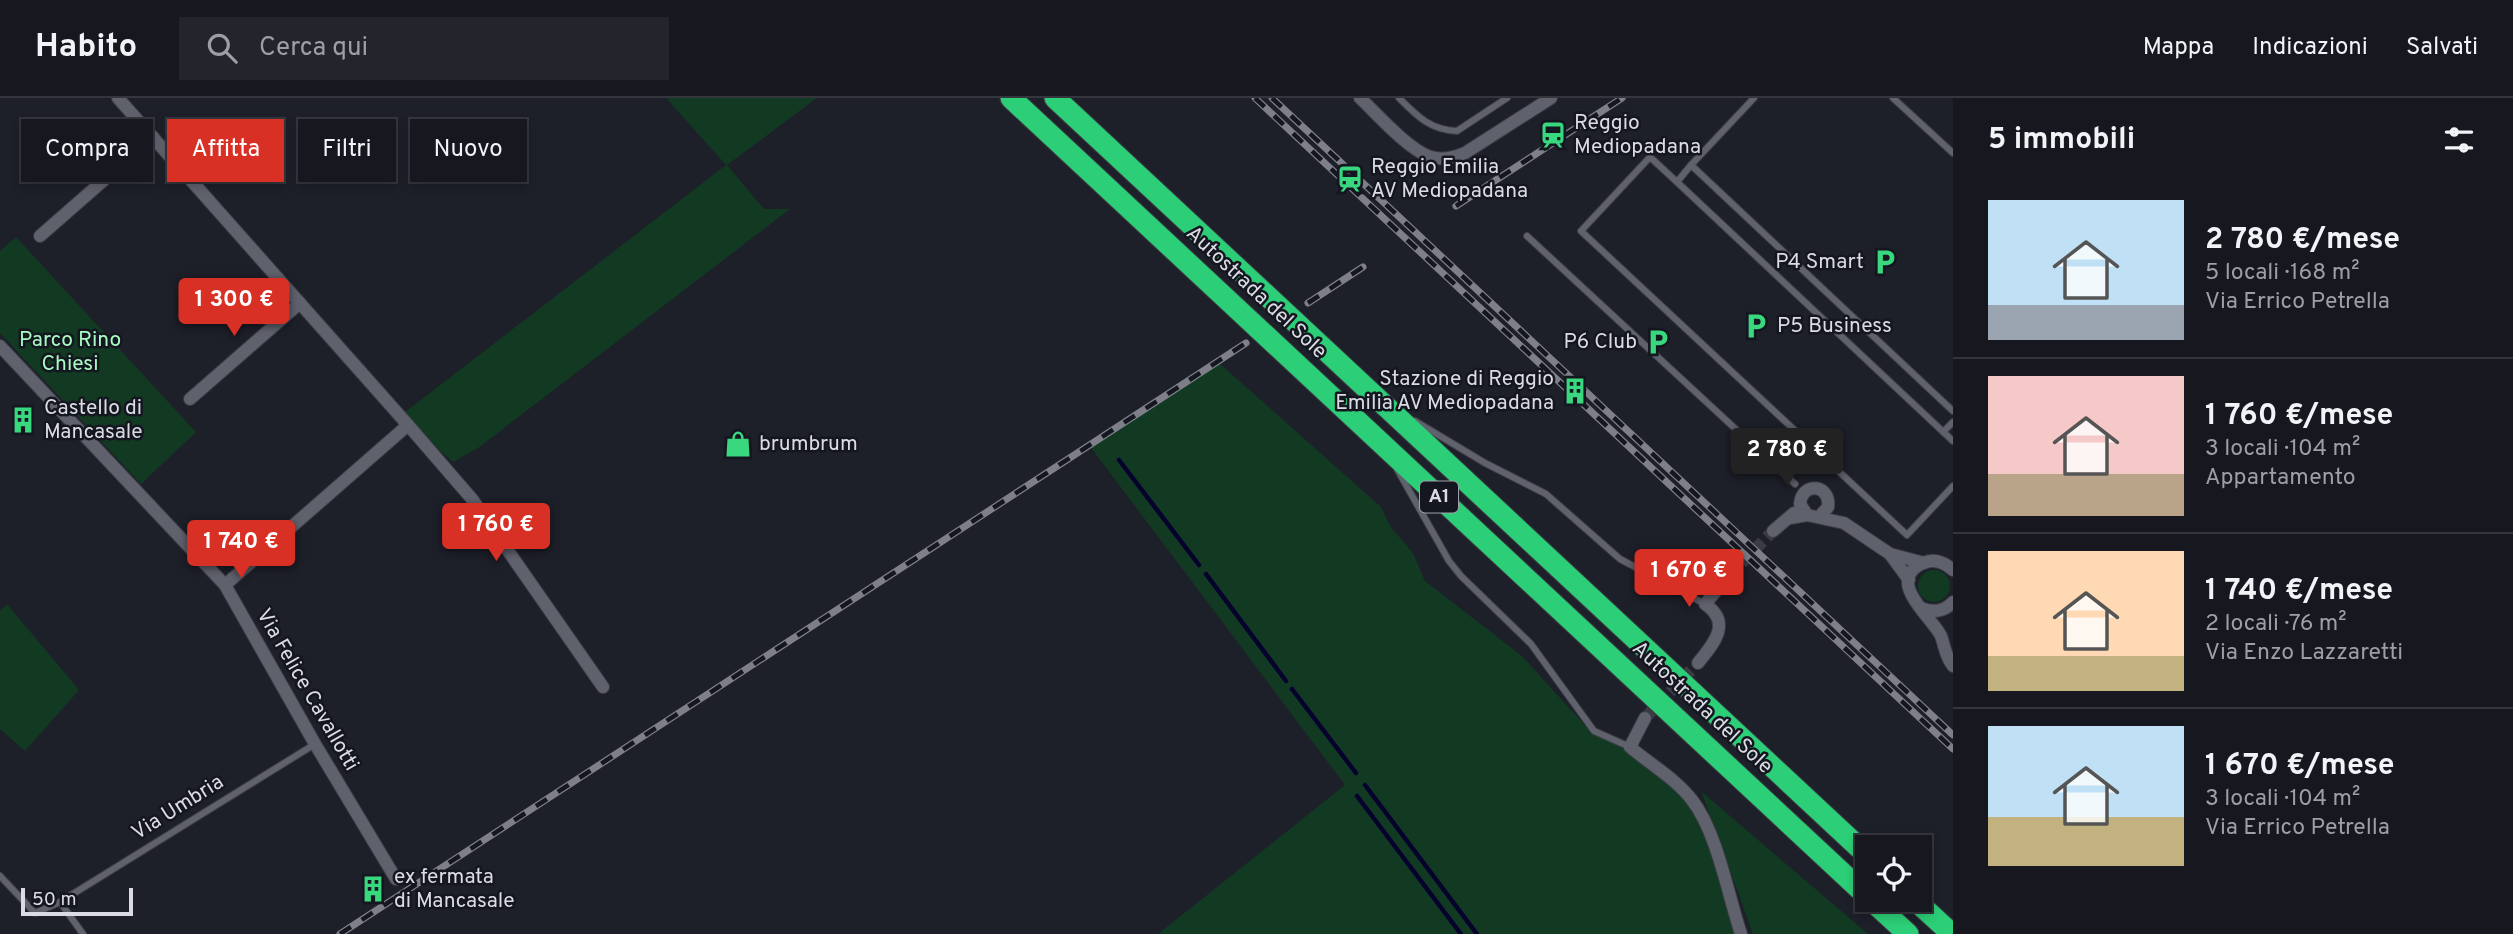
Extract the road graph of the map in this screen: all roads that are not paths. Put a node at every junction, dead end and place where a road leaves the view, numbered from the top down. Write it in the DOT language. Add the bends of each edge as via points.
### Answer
graph roads {
  1 [pos="118,98"];
  2 [pos="1011,98"];
  3 [pos="1055,98"];
  4 [pos="1360,98"];
  5 [pos="1398,98"];
  6 [pos="1507,98"];
  7 [pos="1550,98"];
  8 [pos="1754,98"];
  9 [pos="1893,98"];
  10 [pos="137,119"];
  11 [pos="153,137"];
  12 [pos="1953,153"];
  13 [pos="1691,165"];
  14 [pos="102,182"];
  15 [pos="1677,182"];
  16 [pos="40,236"];
  17 [pos="1527,236"];
  18 [pos="300,303"];
  19 [pos="0,346"];
  20 [pos="190,398"];
  21 [pos="1377,399"];
  22 [pos="1953,411"];
  23 [pos="1953,422"];
  24 [pos="408,425"];
  25 [pos="1943,432"];
  26 [pos="1953,442"];
  27 [pos="1383,445"];
  28 [pos="1952,489"];
  29 [pos="1805,500"];
  30 [pos="1829,502"];
  31 [pos="1844,523"];
  32 [pos="1773,531"];
  33 [pos="1890,554"];
  34 [pos="1924,562"];
  35 [pos="1951,566"];
  36 [pos="1729,576"];
  37 [pos="1909,580"];
  38 [pos="225,585"];
  39 [pos="1705,604"];
  40 [pos="1951,604"];
  41 [pos="1921,608"];
  42 [pos="1941,636"];
  43 [pos="1698,663"];
  44 [pos="1953,666"];
  45 [pos="603,687"];
  46 [pos="1645,718"];
  47 [pos="315,744"];
  48 [pos="1630,747"];
  49 [pos="1855,844"];
  50 [pos="0,876"];
  51 [pos="396,879"];
  52 [pos="1855,885"];
  53 [pos="60,902"];
  54 [pos="1884,912"];
  55 [pos="1927,912"];
  56 [pos="83,934"];
  57 [pos="1741,934"];
  58 [pos="1908,934"];
  59 [pos="1951,934"];
  1 -- 10 [label="street"];
  2 -- 27 [label="highway, Autostrada del Sole / A1"];
  3 -- 21 [label="highway, Autostrada del Sole / A1"];
  4 -- 7 [label="street" via="1414,148 1438,158 1465,153"];
  5 -- 6 [label="lane" via="1423,122 1457,131"];
  8 -- 13 [label="lane"];
  9 -- 12 [label="lane"];
  11 -- 18 [label="street"];
  13 -- 15 [label="lane"];
  13 -- 22 [label="lane"];
  14 -- 16 [label="street"];
  15 -- 25 [label="lane"];
  15 -- 28 [label="lane" via="1650,157 1581,231 1907,535"];
  17 -- 29 [label="lane"];
  18 -- 20 [label="street"];
  18 -- 24 [label="street"];
  19 -- 38 [label="street, Via Felice Cavallotti"];
  21 -- 39 [label="lane" via="1546,494 1620,559"];
  21 -- 49 [label="highway, Autostrada del Sole / A1"];
  23 -- 25 [label="lane"];
  24 -- 38 [label="street"];
  24 -- 45 [label="street" via="472,499"];
  25 -- 26 [label="lane"];
  27 -- 48 [label="lane" via="1461,576 1531,644 1594,731"];
  27 -- 52 [label="highway, Autostrada del Sole / A1"];
  29 -- 30 [label="street" via="1826,510"];
  29 -- 30 [label="street" via="1816,488 1824,491"];
  29 -- 31 [label="street"];
  29 -- 32 [label="street"];
  30 -- 31 [label="street"];
  31 -- 33 [label="street"];
  33 -- 34 [label="street"];
  33 -- 37 [label="street"];
  34 -- 35 [label="street"];
  34 -- 37 [label="street"];
  36 -- 39 [label="street"];
  37 -- 41 [label="street" via="1910,596"];
  38 -- 47 [label="street, Via Felice Cavallotti"];
  39 -- 43 [label="street" via="1716,614 1719,629"];
  40 -- 41 [label="street" via="1936,611"];
  40 -- 42 [label="street"];
  41 -- 42 [label="street"];
  42 -- 44 [label="street"];
  46 -- 48 [label="street"];
  47 -- 51 [label="street, Via Felice Cavallotti"];
  47 -- 53 [label="lane, Via Umbria"];
  48 -- 57 [label="street" via="1680,787 1698,809"];
  50 -- 53 [label="lane, Via Umbria" via="35,913"];
  53 -- 56 [label="lane"];
  54 -- 58 [label="highway, Autostrada del Sole / A1"];
  55 -- 59 [label="highway"];
}
